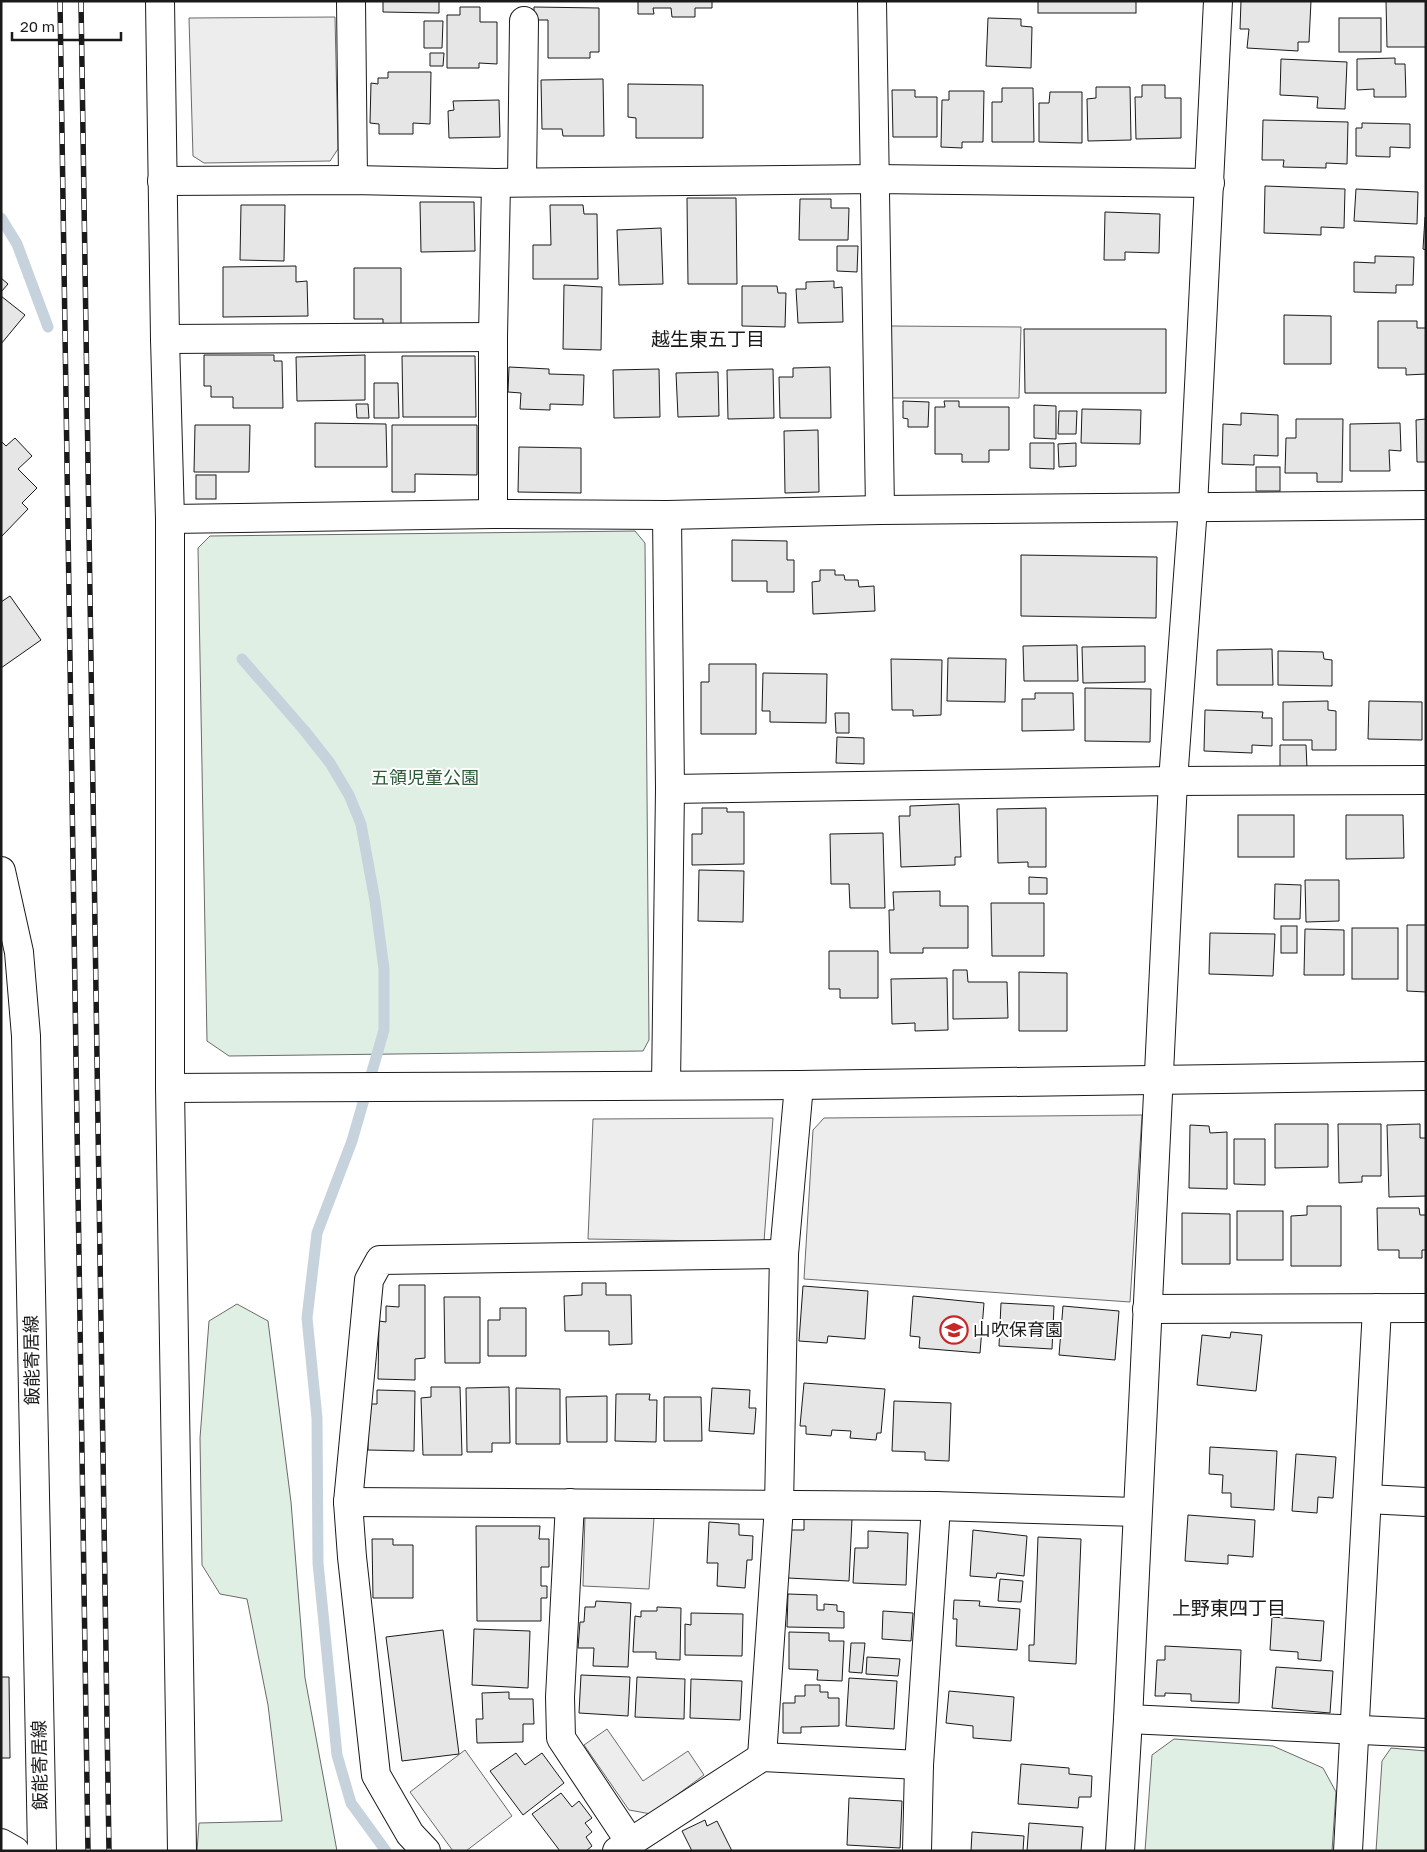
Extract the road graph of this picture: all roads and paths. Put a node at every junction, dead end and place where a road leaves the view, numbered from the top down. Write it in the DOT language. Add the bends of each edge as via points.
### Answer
graph roads {
  1 [pos="160,1"];
  2 [pos="351,1"];
  3 [pos="872,1"];
  4 [pos="1218,1"];
  5 [pos="524,21"];
  6 [pos="353,180"];
  7 [pos="875,180"];
  8 [pos="162,181"];
  9 [pos="509,182"];
  10 [pos="1210,183"];
  11 [pos="493,337"];
  12 [pos="165,339"];
  13 [pos="1426,505"];
  14 [pos="1193,507"];
  15 [pos="880,510"];
  16 [pos="494,514"];
  17 [pos="667,515"];
  18 [pos="170,518"];
  19 [pos="1426,780"];
  20 [pos="1173,781"];
  21 [pos="670,788"];
  22 [pos="1,872"];
  23 [pos="1426,1076"];
  24 [pos="1159,1079"];
  25 [pos="666,1085"];
  26 [pos="799,1085"];
  27 [pos="170,1088"];
  28 [pos="784,1254"];
  29 [pos="1377,1308"];
  30 [pos="1426,1308"];
  31 [pos="1147,1309"];
  32 [pos="1367,1499"];
  33 [pos="348,1502"];
  34 [pos="1426,1502"];
  35 [pos="570,1503"];
  36 [pos="779,1506"];
  37 [pos="936,1506"];
  38 [pos="1137,1512"];
  39 [pos="1128,1719"];
  40 [pos="1355,1730"];
  41 [pos="1426,1733"];
  42 [pos="762,1757"];
  43 [pos="919,1765"];
  44 [pos="1,1843"];
  45 [pos="623,1846"];
  46 [pos="15,1851"];
  47 [pos="42,1851"];
  48 [pos="182,1851"];
  49 [pos="426,1851"];
  50 [pos="917,1851"];
  51 [pos="1120,1851"];
  52 [pos="1348,1851"];
  1 -- 8 [label="street"];
  2 -- 6 [label="street"];
  3 -- 7 [label="street"];
  4 -- 10 [label="street"];
  5 -- 9 [label="street"];
  6 -- 8 [label="street"];
  6 -- 9 [label="street"];
  7 -- 9 [label="street"];
  7 -- 10 [label="street"];
  7 -- 15 [label="street"];
  8 -- 12 [label="street"];
  9 -- 11 [label="street"];
  10 -- 14 [label="street"];
  11 -- 12 [label="street"];
  11 -- 16 [label="street"];
  12 -- 18 [label="street"];
  13 -- 14 [label="street"];
  14 -- 15 [label="street"];
  14 -- 20 [label="street"];
  15 -- 17 [label="street"];
  16 -- 17 [label="street"];
  16 -- 18 [label="street"];
  17 -- 21 [label="street"];
  18 -- 27 [label="street"];
  19 -- 20 [label="street"];
  20 -- 21 [label="street"];
  20 -- 24 [label="street"];
  21 -- 25 [label="street"];
  22 -- 47 [label="street, 飯能寄居線" via="19,952 26,1036"];
  23 -- 24 [label="street"];
  24 -- 26 [label="street"];
  24 -- 31 [label="street"];
  25 -- 26 [label="street"];
  25 -- 27 [label="street"];
  26 -- 28 [label="street"];
  27 -- 48 [label="street"];
  28 -- 33 [label="street" via="380,1260 369,1280"];
  28 -- 36 [label="street"];
  29 -- 30 [label="street"];
  29 -- 31 [label="street"];
  29 -- 32 [label="street"];
  31 -- 38 [label="street"];
  32 -- 34 [label="street"];
  32 -- 40 [label="street"];
  33 -- 35 [label="street"];
  33 -- 49 [label="street" via="376,1775 410,1834"];
  35 -- 36 [label="street"];
  35 -- 45 [label="street" via="560,1697 561,1738"];
  36 -- 37 [label="street"];
  36 -- 42 [label="street"];
  37 -- 38 [label="street"];
  37 -- 43 [label="street"];
  38 -- 39 [label="street"];
  39 -- 40 [label="street"];
  39 -- 51 [label="street"];
  40 -- 41 [label="street"];
  40 -- 52 [label="street"];
  42 -- 43 [label="street"];
  42 -- 45 [label="street"];
  43 -- 50 [label="street"];
  44 -- 46 [label="street"];
}
